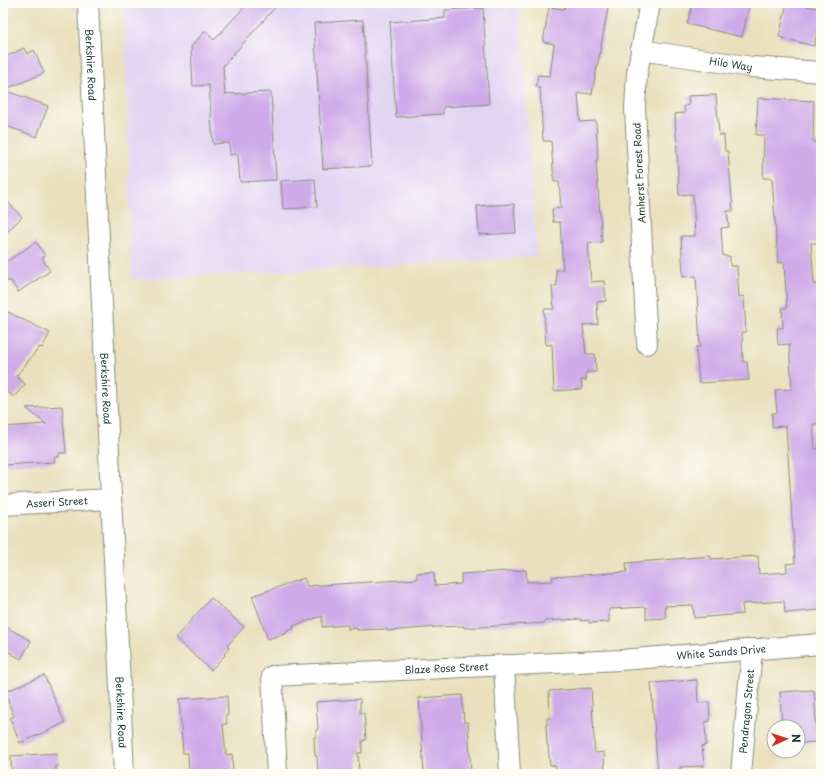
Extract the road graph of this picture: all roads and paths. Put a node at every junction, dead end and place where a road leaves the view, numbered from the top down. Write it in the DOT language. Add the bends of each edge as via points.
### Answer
graph roads {
  1 [pos="88,3"];
  2 [pos="650,3"];
  3 [pos="641,50"];
  4 [pos="821,72"];
  5 [pos="647,344"];
  6 [pos="111,499"];
  7 [pos="3,505"];
  8 [pos="821,644"];
  9 [pos="752,649"];
  10 [pos="620,660"];
  11 [pos="504,665"];
  12 [pos="124,774"];
  13 [pos="277,774"];
  14 [pos="510,774"];
  15 [pos="741,774"];
  1 -- 6 [label="street, Berkshire Road"];
  2 -- 3 [label="street, Amherst Forest Road"];
  3 -- 4 [label="street, Hilo Way" via="752,67"];
  3 -- 5 [label="street, Amherst Forest Road" via="635,108"];
  6 -- 7 [label="street, Asseri Street"];
  6 -- 12 [label="street, Berkshire Road"];
  8 -- 9 [label="street, White Sands Drive"];
  9 -- 10 [label="street, White Sands Drive"];
  9 -- 15 [label="street, Pendragon Street"];
  10 -- 11 [label="street, Blaze Rose Street"];
  11 -- 13 [label="street, Blaze Rose Street" via="272,676"];
  11 -- 14 [label="street"];
}
